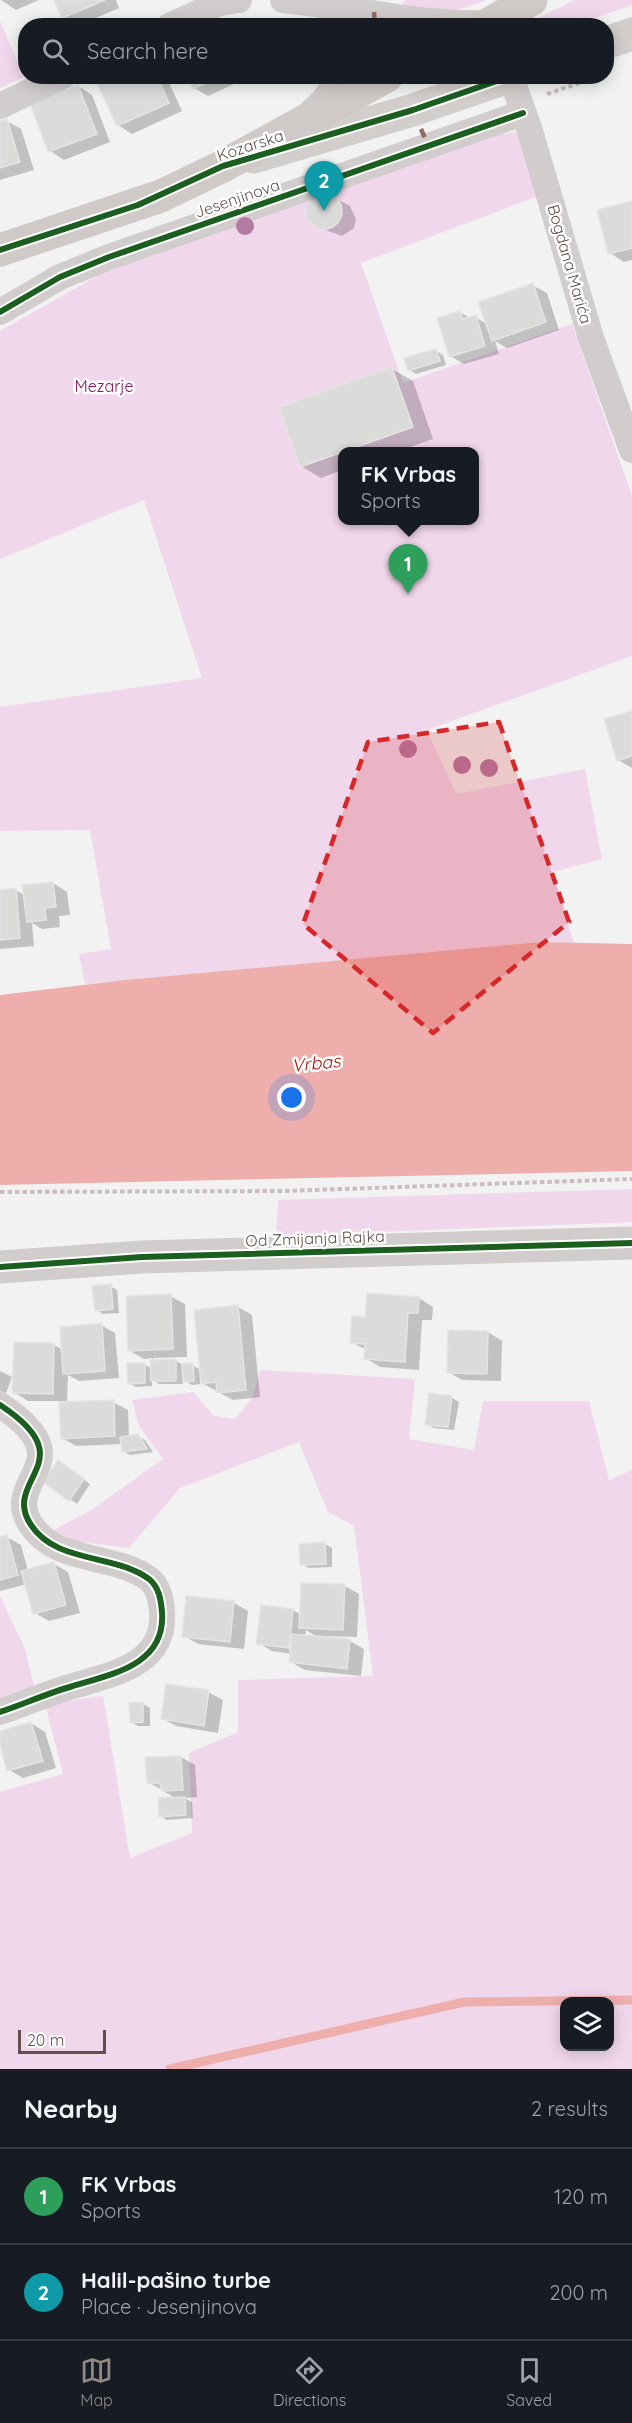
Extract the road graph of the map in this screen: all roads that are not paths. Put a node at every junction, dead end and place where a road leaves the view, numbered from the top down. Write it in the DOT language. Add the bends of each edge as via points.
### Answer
graph roads {
  1 [pos="239,0"];
  2 [pos="283,0"];
  3 [pos="531,0"];
  4 [pos="374,12"];
  5 [pos="187,18"];
  6 [pos="400,18"];
  7 [pos="498,18"];
  8 [pos="632,34"];
  9 [pos="614,40"];
  10 [pos="46,84"];
  11 [pos="335,84"];
  12 [pos="372,84"];
  13 [pos="490,84"];
  14 [pos="513,84"];
  15 [pos="0,105"];
  16 [pos="523,113"];
  17 [pos="300,122"];
  18 [pos="223,166"];
  19 [pos="0,250"];
  20 [pos="0,312"];
  21 [pos="632,450"];
  22 [pos="632,1243"];
  23 [pos="0,1267"];
  24 [pos="0,1405"];
  25 [pos="0,1712"];
  1 -- 5 [label="street" via="220,3"];
  2 -- 4 [label="street"];
  3 -- 7 [label="main road"];
  4 -- 6 [label="street"];
  8 -- 9 [label="main road"];
  10 -- 15 [label="street"];
  11 -- 17 [label="street"];
  12 -- 17 [label="main road"];
  13 -- 18 [label="main road, Kozarska"];
  14 -- 16 [label="street, Bogdana Marića"];
  16 -- 20 [label="street, Jesenjinova" via="109,257 60,277"];
  16 -- 21 [label="street, Bogdana Marića" via="591,338"];
  17 -- 18 [label="main road"];
  18 -- 19 [label="main road, Kozarska" via="138,205"];
  22 -- 23 [label="street, Od Zmijanja Rajka" via="142,1257"];
  24 -- 25 [label="street" via="22,1421 41,1448 42,1455 26,1494 29,1523 48,1543 148,1579 160,1598 162,1623 148,1654 137,1663 105,1678"];
}
